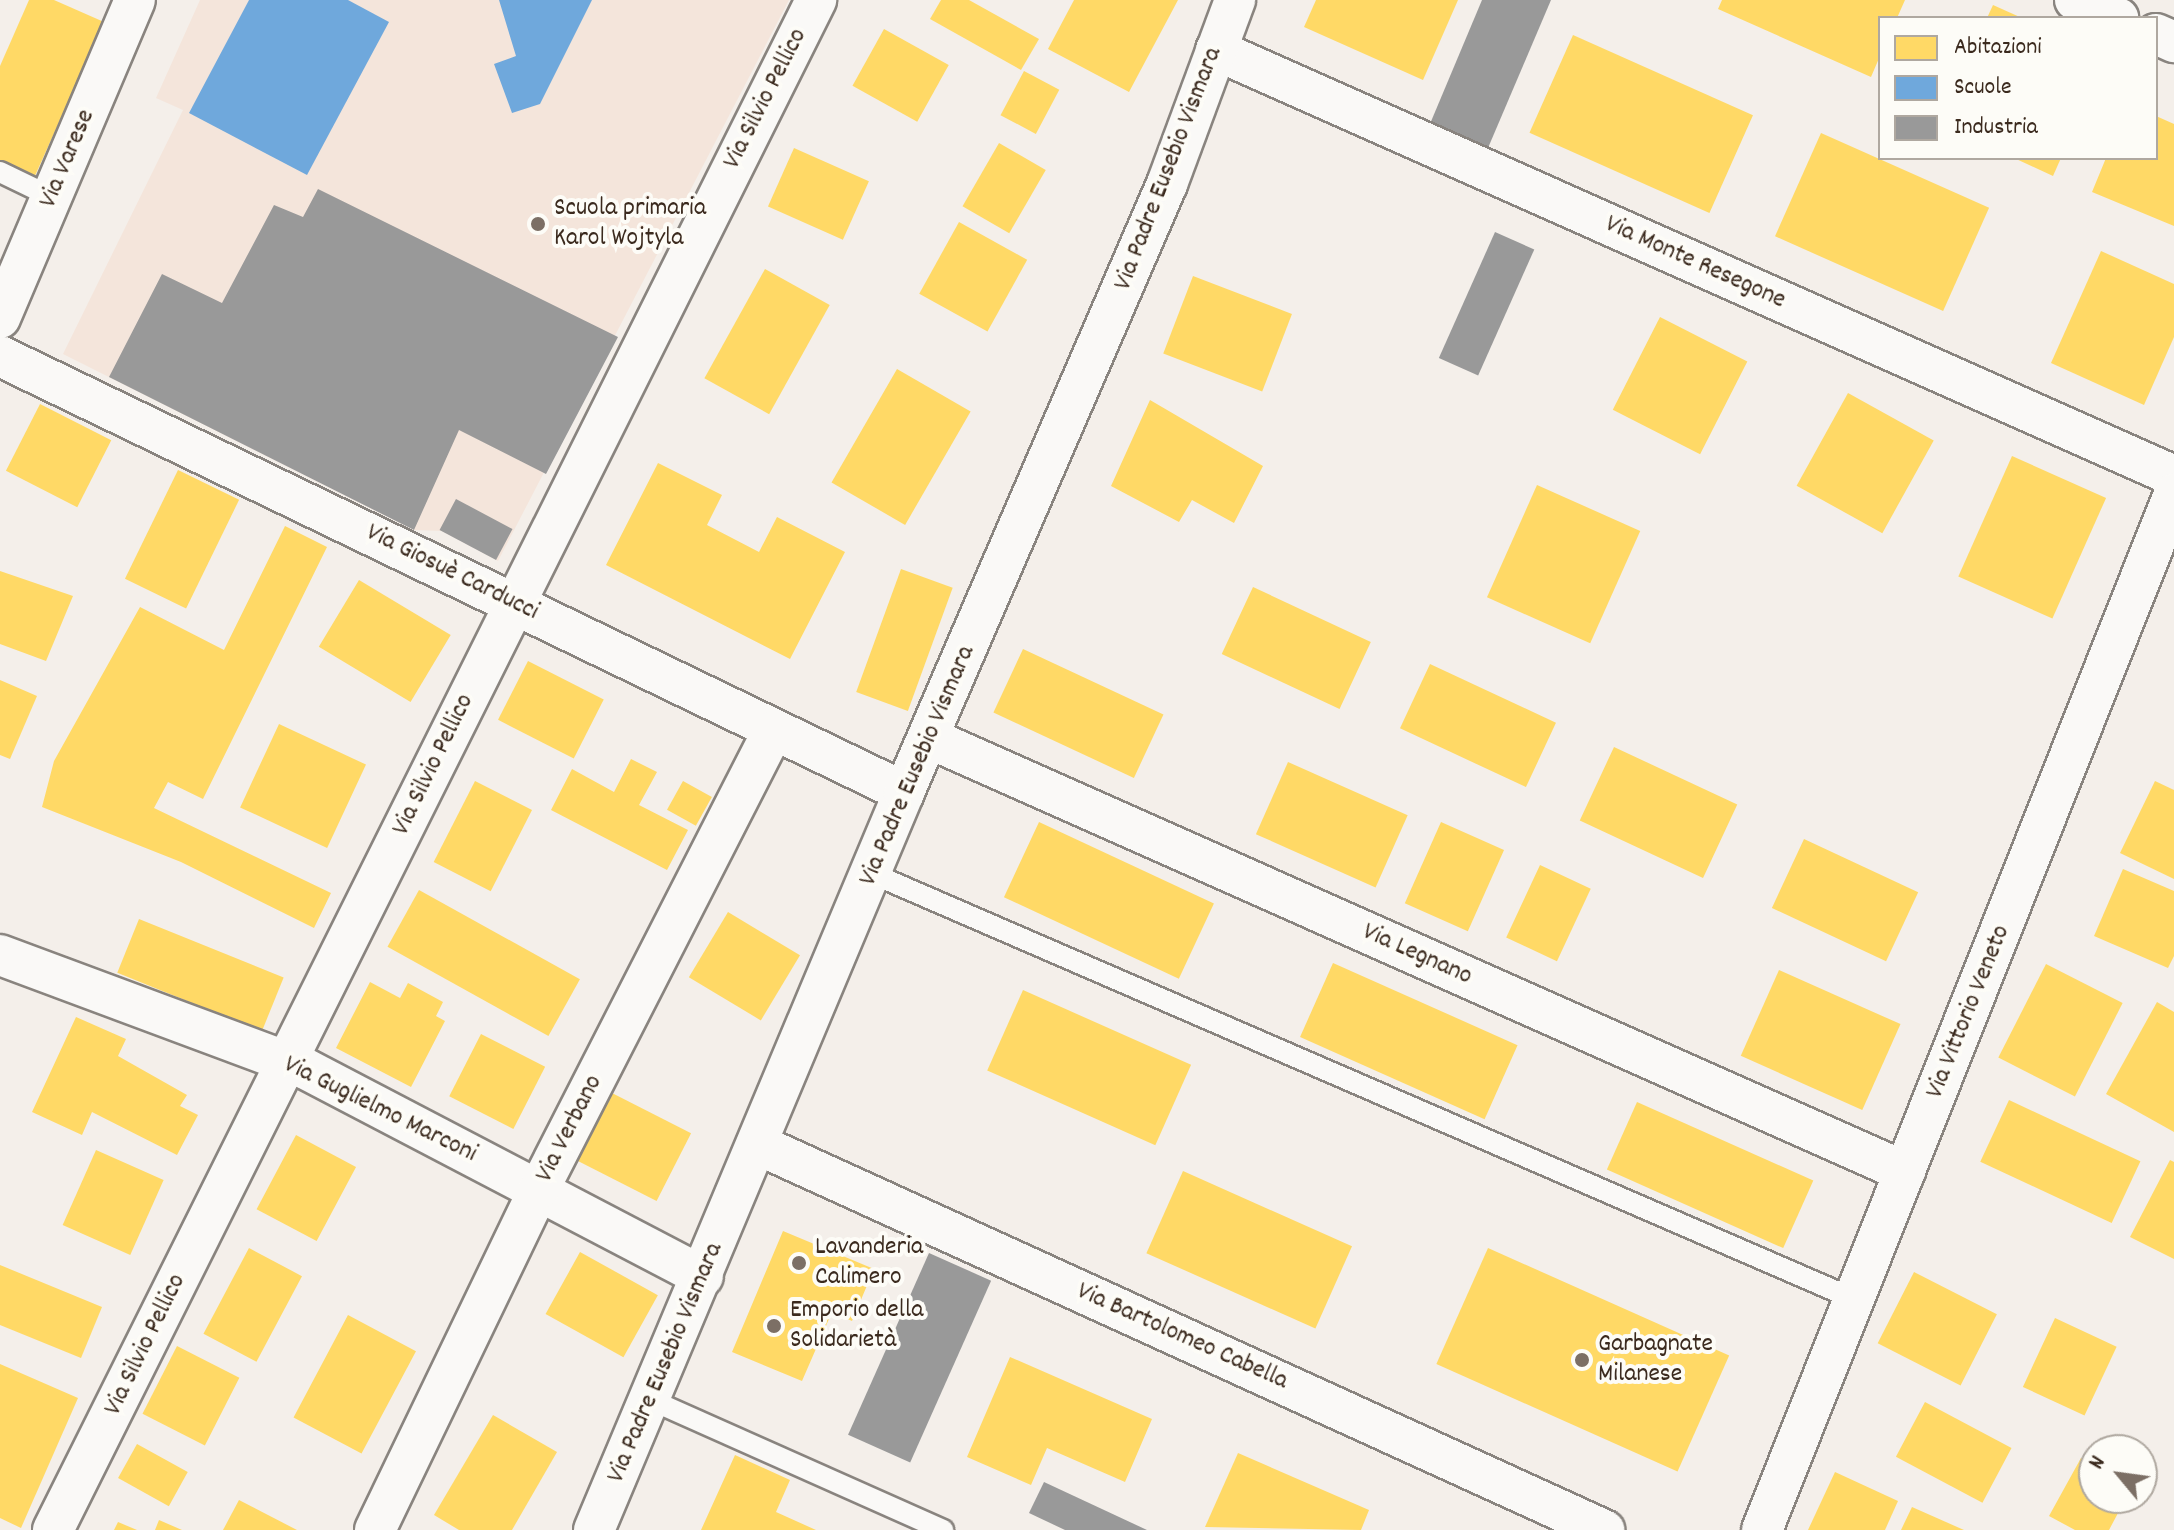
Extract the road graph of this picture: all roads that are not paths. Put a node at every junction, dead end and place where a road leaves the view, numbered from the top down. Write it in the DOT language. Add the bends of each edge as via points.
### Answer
graph roads {
  1 [pos="816,0"];
  2 [pos="1235,0"];
  3 [pos="2075,0"];
  4 [pos="127,3"];
  5 [pos="2113,16"];
  6 [pos="1216,50"];
  7 [pos="0,172"];
  8 [pos="52,197"];
  9 [pos="0,318"];
  10 [pos="0,356"];
  11 [pos="2174,476"];
  12 [pos="2174,494"];
  13 [pos="514,602"];
  14 [pos="773,731"];
  15 [pos="929,738"];
  16 [pos="904,792"];
  17 [pos="871,873"];
  18 [pos="0,955"];
  19 [pos="286,1062"];
  20 [pos="759,1145"];
  21 [pos="1905,1172"];
  22 [pos="539,1189"];
  23 [pos="703,1277"];
  24 [pos="1854,1299"];
  25 [pos="651,1400"];
  26 [pos="53,1530"];
  27 [pos="375,1530"];
  28 [pos="594,1530"];
  29 [pos="943,1530"];
  30 [pos="1604,1530"];
  31 [pos="1762,1530"];
  1 -- 13 [label="street, Via Silvio Pellico"];
  2 -- 6 [label="street, Via Padre Eusebio Vismara"];
  3 -- 5 [label="street"];
  4 -- 8 [label="street, Via Varese"];
  6 -- 11 [label="street, Via Monte Resegone"];
  6 -- 15 [label="street, Via Padre Eusebio Vismara" via="1167,184"];
  7 -- 8 [label="lane"];
  8 -- 9 [label="street, Via Varese"];
  10 -- 13 [label="street, Via Giosuè Carducci"];
  12 -- 21 [label="street, Via Vittorio Veneto"];
  13 -- 14 [label="street, Via Giosuè Carducci"];
  13 -- 19 [label="street, Via Silvio Pellico"];
  14 -- 16 [label="street, Via Giosuè Carducci"];
  14 -- 22 [label="street, Via Verbano"];
  15 -- 16 [label="street, Via Padre Eusebio Vismara"];
  15 -- 21 [label="street, Via Legnano"];
  16 -- 17 [label="street, Via Padre Eusebio Vismara"];
  17 -- 20 [label="street, Via Padre Eusebio Vismara"];
  17 -- 24 [label="lane"];
  18 -- 19 [label="street, Via Guglielmo Marconi"];
  19 -- 22 [label="street, Via Guglielmo Marconi"];
  19 -- 26 [label="street, Via Silvio Pellico"];
  20 -- 23 [label="street, Via Padre Eusebio Vismara"];
  20 -- 30 [label="street, Via Bartolomeo Cabella"];
  21 -- 24 [label="street, Via Vittorio Veneto"];
  22 -- 23 [label="street, Via Guglielmo Marconi"];
  22 -- 27 [label="street, Via Verbano"];
  23 -- 25 [label="street, Via Padre Eusebio Vismara"];
  24 -- 31 [label="street, Via Vittorio Veneto"];
  25 -- 28 [label="street, Via Padre Eusebio Vismara"];
  25 -- 29 [label="lane"];
}
